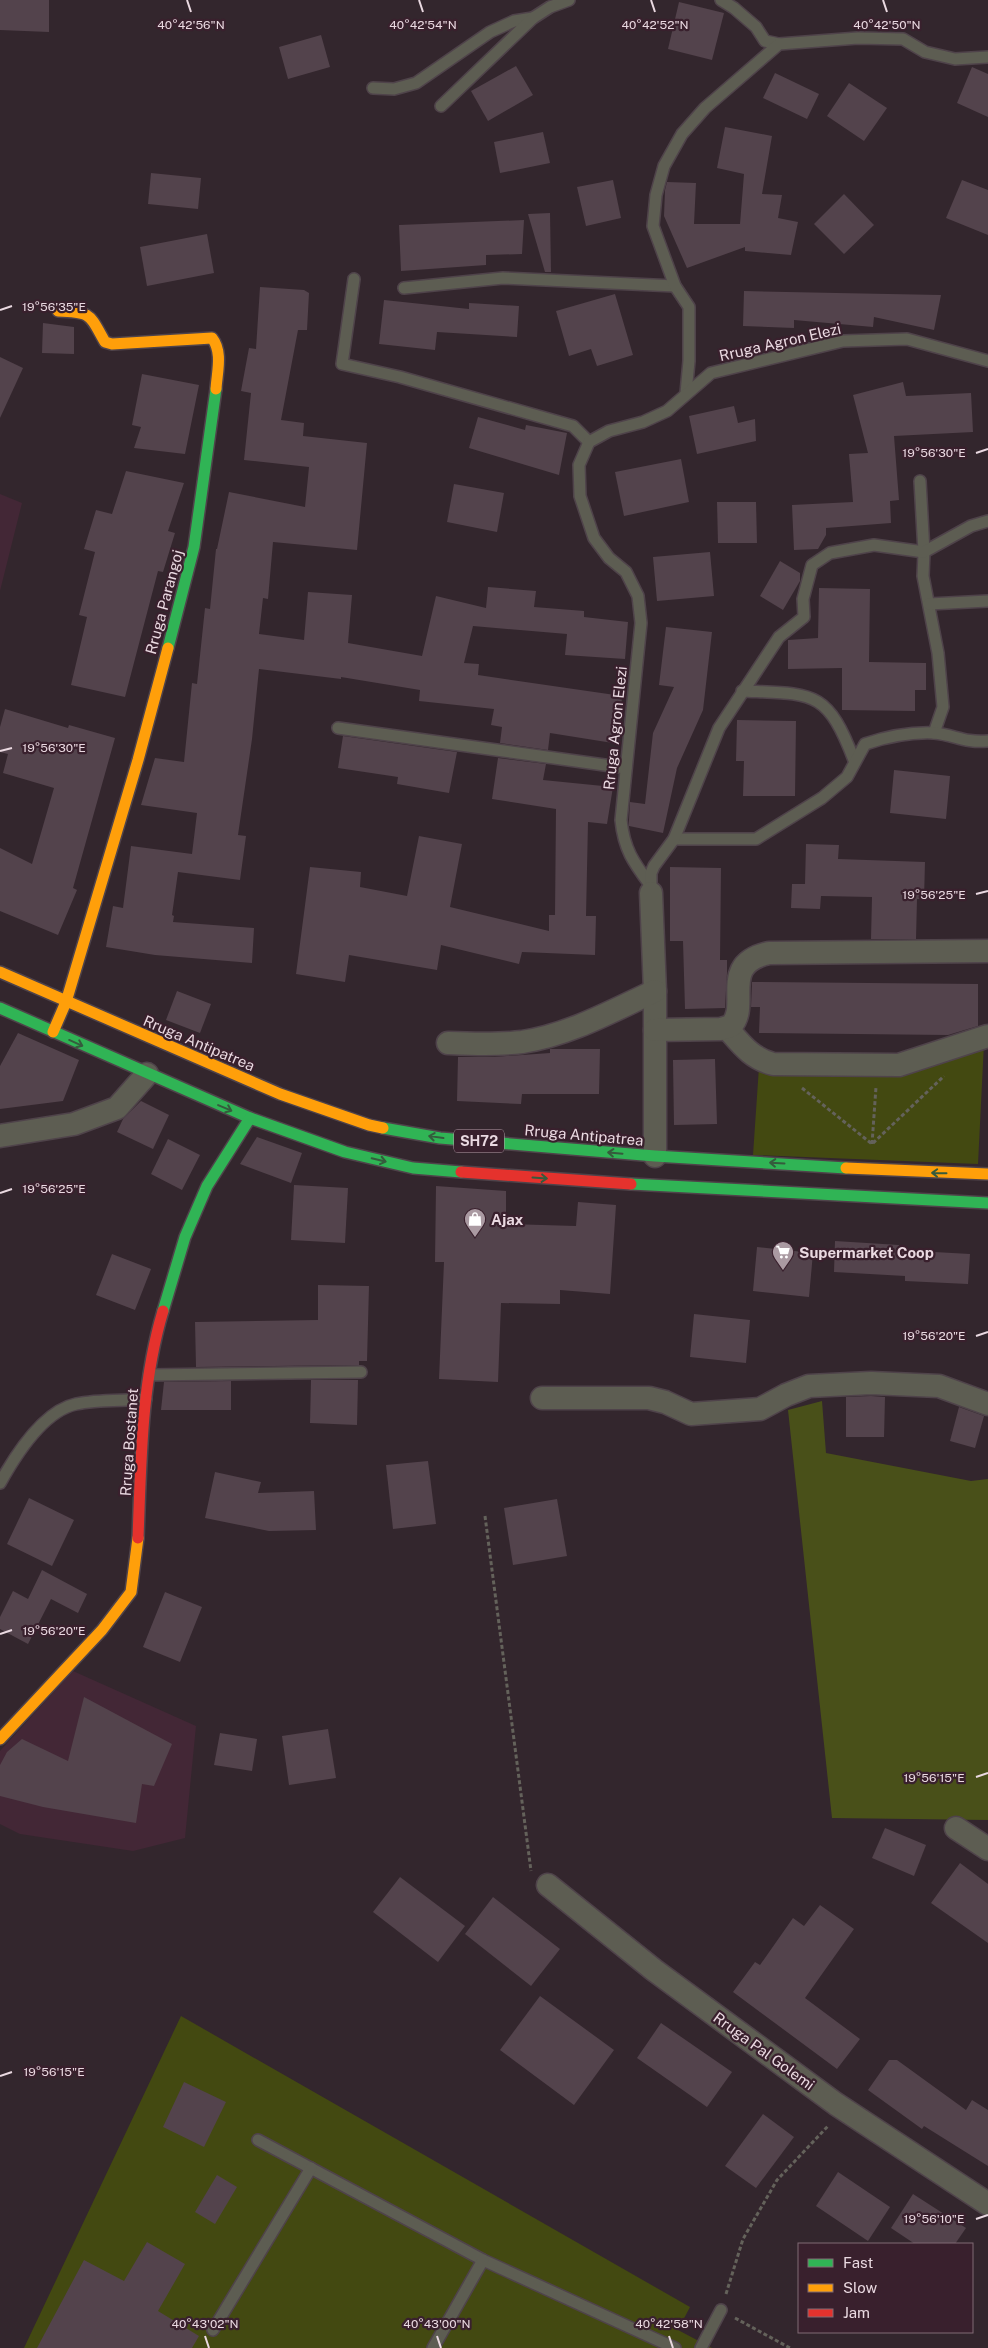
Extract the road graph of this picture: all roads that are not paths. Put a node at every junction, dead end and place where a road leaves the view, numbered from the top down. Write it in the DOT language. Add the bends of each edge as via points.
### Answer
graph roads {
  1 [pos="568,0"];
  2 [pos="721,0"];
  3 [pos="533,18"];
  4 [pos="778,44"];
  5 [pos="988,57"];
  6 [pos="373,88"];
  7 [pos="441,106"];
  8 [pos="354,279"];
  9 [pos="675,286"];
  10 [pos="404,288"];
  11 [pos="58,311"];
  12 [pos="988,361"];
  13 [pos="686,393"];
  14 [pos="589,442"];
  15 [pos="920,481"];
  16 [pos="988,521"];
  17 [pos="924,552"];
  18 [pos="988,601"];
  19 [pos="929,604"];
  20 [pos="742,691"];
  21 [pos="338,728"];
  22 [pos="934,734"];
  23 [pos="988,741"];
  24 [pos="854,760"];
  25 [pos="626,768"];
  26 [pos="674,839"];
  27 [pos="651,889"];
  28 [pos="988,951"];
  29 [pos="0,972"];
  30 [pos="655,991"];
  31 [pos="66,1002"];
  32 [pos="0,1008"];
  33 [pos="728,1028"];
  34 [pos="655,1030"];
  35 [pos="53,1032"];
  36 [pos="988,1036"];
  37 [pos="448,1043"];
  38 [pos="147,1074"];
  39 [pos="250,1118"];
  40 [pos="0,1136"];
  41 [pos="655,1156"];
  42 [pos="988,1174"];
  43 [pos="988,1202"];
  44 [pos="361,1372"];
  45 [pos="150,1375"];
  46 [pos="542,1398"];
  47 [pos="146,1399"];
  48 [pos="988,1404"];
  49 [pos="4,1464"];
  50 [pos="0,1483"];
  51 [pos="0,1739"];
  52 [pos="956,1828"];
  53 [pos="988,1850"];
  54 [pos="548,1885"];
  55 [pos="258,2140"];
  56 [pos="311,2168"];
  57 [pos="988,2204"];
  58 [pos="484,2260"];
  59 [pos="721,2310"];
  60 [pos="212,2330"];
  61 [pos="432,2348"];
  62 [pos="675,2348"];
  63 [pos="701,2348"];
  1 -- 3 [label="lane"];
  2 -- 4 [label="lane" via="756,27 765,41"];
  3 -- 6 [label="lane" via="514,21 490,32 416,83 394,89"];
  3 -- 7 [label="lane"];
  4 -- 5 [label="lane" via="858,38 903,39 925,52 955,59"];
  4 -- 9 [label="lane" via="705,108 682,134 664,166 656,194 653,226"];
  8 -- 14 [label="lane" via="342,364 573,426"];
  9 -- 10 [label="lane" via="503,278"];
  9 -- 13 [label="lane" via="689,307"];
  11 -- 31 [label="main road, Rruga Parangoj" via="82,312 90,316 105,342 112,344 212,338 220,358 194,547 138,760"];
  12 -- 13 [label="lane, Rruga Agron Elezi" via="907,339 843,341 712,373"];
  13 -- 14 [label="lane, Rruga Agron Elezi" via="667,411 609,431"];
  14 -- 25 [label="lane, Rruga Agron Elezi" via="579,466 580,496 594,538 609,558 626,572 638,596 641,623"];
  15 -- 17 [label="lane"];
  16 -- 17 [label="lane" via="971,526"];
  17 -- 19 [label="lane" via="923,576"];
  17 -- 20 [label="lane" via="874,546 830,553 812,565 803,599 804,617 779,637"];
  18 -- 19 [label="lane"];
  19 -- 22 [label="lane" via="943,707"];
  20 -- 24 [label="lane" via="797,694 818,701 842,728"];
  20 -- 26 [label="lane" via="719,728"];
  21 -- 25 [label="lane"];
  22 -- 23 [label="lane" via="971,742"];
  22 -- 24 [label="lane" via="885,737 865,744"];
  24 -- 26 [label="lane" via="847,777 822,798 756,839"];
  25 -- 27 [label="lane, Rruga Agron Elezi" via="621,820 623,840"];
  26 -- 27 [label="lane" via="654,866"];
  27 -- 30 [label="street"];
  28 -- 33 [label="street" via="769,953 756,956 746,963 740,974 736,1018"];
  29 -- 31 [label="main road, Rruga Antipatrea / SH72"];
  30 -- 34 [label="street"];
  30 -- 37 [label="street" via="574,1028 541,1038 506,1044"];
  31 -- 35 [label="main road, Rruga Parangoj"];
  41 -- 31 [label="main road, Rruga Antipatrea / SH72, one-way" via="440,1138 369,1125 280,1094"];
  32 -- 35 [label="main road, SH72"];
  33 -- 34 [label="street"];
  33 -- 36 [label="street" via="749,1053 773,1064 877,1066 906,1063"];
  34 -- 41 [label="street"];
  35 -- 38 [label="main road, SH72, one-way"];
  38 -- 39 [label="main road, SH72, one-way"];
  38 -- 40 [label="street" via="117,1108 74,1124"];
  39 -- 43 [label="main road, SH72, one-way" via="345,1152 413,1168 662,1187"];
  39 -- 45 [label="main road, Rruga Bostanet" via="207,1186 185,1237 155,1338"];
  42 -- 41 [label="main road, Rruga Antipatrea / SH72, one-way"];
  44 -- 45 [label="lane"];
  45 -- 47 [label="main road, Rruga Bostanet"];
  46 -- 48 [label="street" via="648,1398 691,1414 760,1409 809,1386 871,1383 939,1386"];
  47 -- 49 [label="lane" via="76,1404 58,1411"];
  47 -- 51 [label="main road, Rruga Bostanet" via="138,1550 131,1592 102,1630"];
  49 -- 50 [label="lane"];
  52 -- 53 [label="street"];
  54 -- 57 [label="street, Rruga Pal Golemi" via="654,1970 844,2109"];
  55 -- 56 [label="lane"];
  56 -- 58 [label="lane"];
  56 -- 60 [label="lane"];
  58 -- 61 [label="lane"];
  58 -- 62 [label="lane"];
  59 -- 63 [label="lane"];
}
